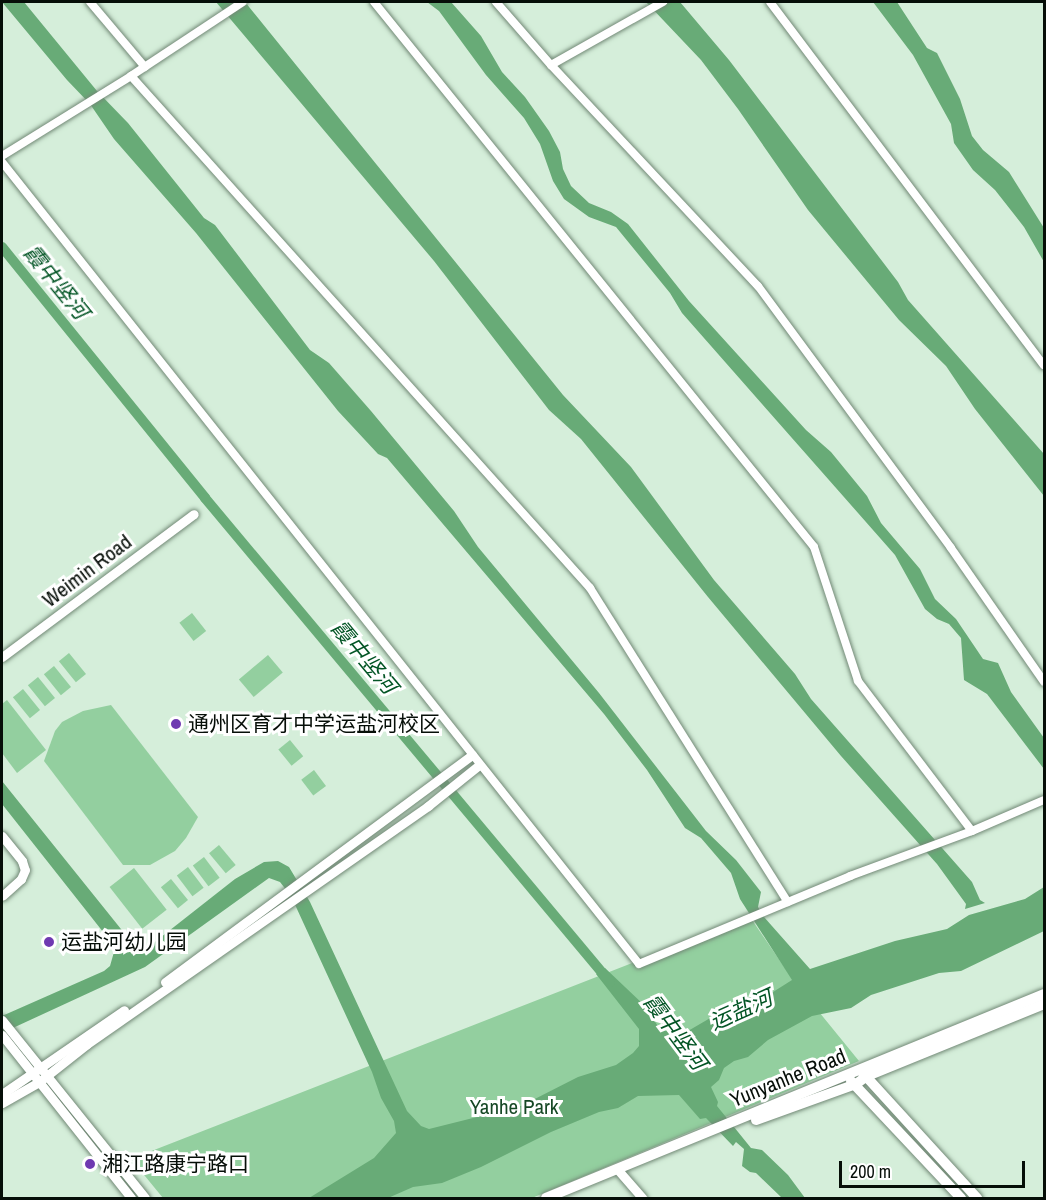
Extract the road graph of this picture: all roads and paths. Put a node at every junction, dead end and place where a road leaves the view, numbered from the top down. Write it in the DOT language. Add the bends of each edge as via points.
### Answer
graph roads {
  1 [pos="90,2"];
  2 [pos="243,2"];
  3 [pos="374,2"];
  4 [pos="496,2"];
  5 [pos="663,2"];
  6 [pos="770,2"];
  7 [pos="550,65"];
  8 [pos="144,67"];
  9 [pos="131,76"];
  10 [pos="2,156"];
  11 [pos="2,162"];
  12 [pos="1044,364"];
  13 [pos="194,514"];
  14 [pos="2,657"];
  15 [pos="1044,682"];
  16 [pos="472,755"];
  17 [pos="479,765"];
  18 [pos="1044,800"];
  19 [pos="972,831"];
  20 [pos="2,836"];
  21 [pos="2,896"];
  22 [pos="788,902"];
  23 [pos="1044,994"];
  24 [pos="1044,1004"];
  25 [pos="2,1020"];
  26 [pos="6,1033"];
  27 [pos="36,1071"];
  28 [pos="863,1073"];
  29 [pos="846,1077"];
  30 [pos="43,1079"];
  31 [pos="856,1084"];
  32 [pos="2,1094"];
  33 [pos="2,1103"];
  34 [pos="736,1124"];
  35 [pos="620,1172"];
  36 [pos="131,1198"];
  37 [pos="145,1198"];
  38 [pos="546,1198"];
  39 [pos="564,1198"];
  40 [pos="642,1198"];
  41 [pos="961,1198"];
  42 [pos="977,1198"];
  1 -- 8 [label="street"];
  2 -- 8 [label="street"];
  3 -- 19 [label="street" via="814,547 858,681"];
  4 -- 7 [label="street"];
  5 -- 7 [label="street"];
  6 -- 12 [label="street"];
  7 -- 15 [label="street" via="758,286 951,548"];
  8 -- 9 [label="street"];
  9 -- 10 [label="street"];
  9 -- 22 [label="street" via="590,588"];
  11 -- 16 [label="street"];
  13 -- 14 [label="street, Weimin Road"];
  16 -- 17 [label="street"];
  16 -- 27 [label="street" via="169,979"];
  17 -- 22 [label="street" via="639,964"];
  17 -- 30 [label="street" via="428,806 139,1007"];
  18 -- 19 [label="street"];
  19 -- 22 [label="street"];
  20 -- 21 [label="street" via="25,870"];
  23 -- 28 [label="main road, Yunyanhe Road"];
  24 -- 28 [label="main road, Yunyanhe Road"];
  25 -- 26 [label="street"];
  26 -- 27 [label="street"];
  27 -- 30 [label="street"];
  27 -- 32 [label="street"];
  28 -- 29 [label="main road, Yunyanhe Road"];
  28 -- 31 [label="main road, Yunyanhe Road"];
  28 -- 42 [label="main road"];
  29 -- 31 [label="main road"];
  29 -- 34 [label="main road, Yunyanhe Road"];
  30 -- 33 [label="street"];
  30 -- 36 [label="street"];
  30 -- 37 [label="street"];
  31 -- 34 [label="main road, Yunyanhe Road"];
  31 -- 41 [label="main road"];
  34 -- 35 [label="main road, Yunyanhe Road"];
  35 -- 38 [label="main road, Yunyanhe Road"];
  35 -- 39 [label="main road, Yunyanhe Road"];
  35 -- 40 [label="street"];
}
